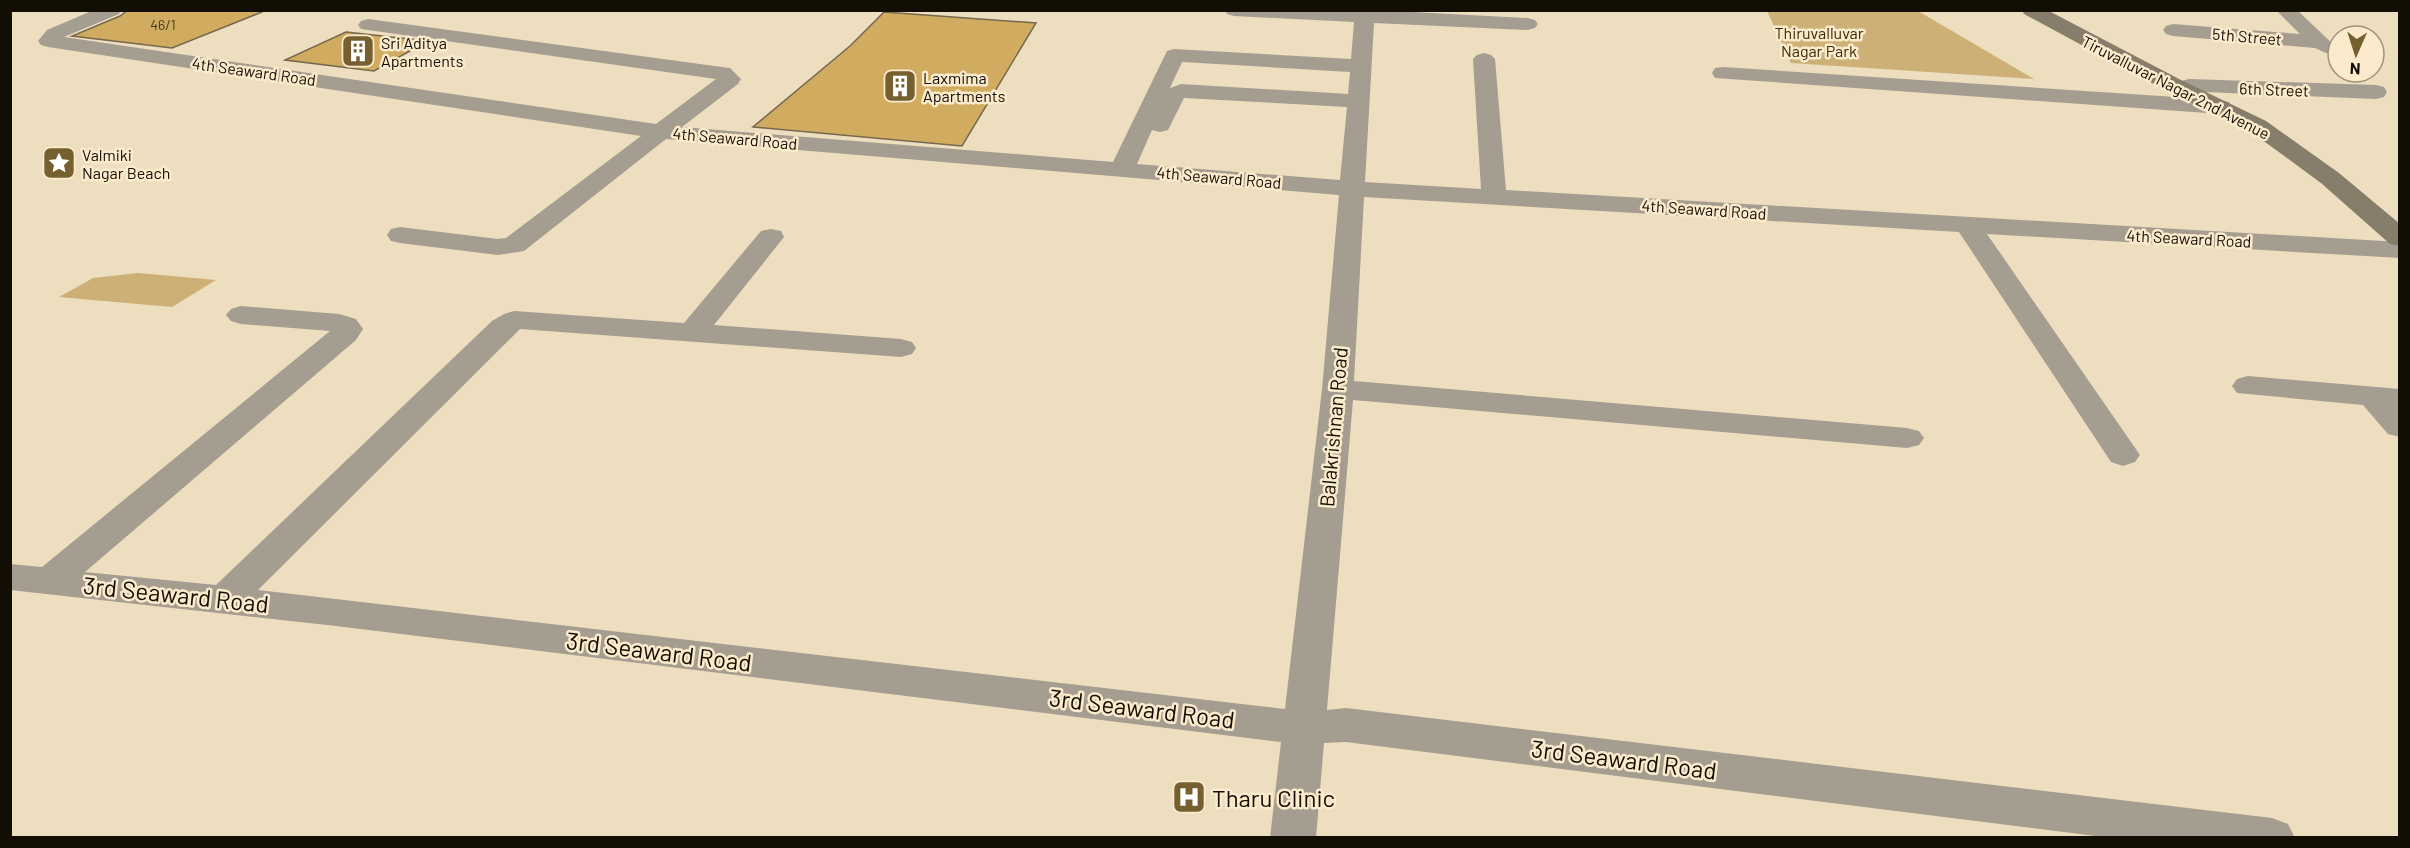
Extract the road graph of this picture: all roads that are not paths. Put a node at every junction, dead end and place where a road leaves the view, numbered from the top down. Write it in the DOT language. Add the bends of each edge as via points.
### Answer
graph roads {
  1 [pos="112,10"];
  2 [pos="1234,10"];
  3 [pos="2031,10"];
  4 [pos="2285,10"];
  5 [pos="1365,13"];
  6 [pos="386,18"];
  7 [pos="1528,24"];
  8 [pos="2173,30"];
  9 [pos="2321,42"];
  10 [pos="2326,46"];
  11 [pos="1484,59"];
  12 [pos="1361,66"];
  13 [pos="1723,72"];
  14 [pos="2368,84"];
  15 [pos="2173,85"];
  16 [pos="1359,101"];
  17 [pos="2221,107"];
  18 [pos="661,132"];
  19 [pos="1131,170"];
  20 [pos="1353,189"];
  21 [pos="1494,196"];
  22 [pos="1968,226"];
  23 [pos="400,235"];
  24 [pos="771,237"];
  25 [pos="2400,238"];
  26 [pos="2400,250"];
  27 [pos="241,315"];
  28 [pos="693,332"];
  29 [pos="901,348"];
  30 [pos="2248,386"];
  31 [pos="1338,389"];
  32 [pos="2386,398"];
  33 [pos="2400,427"];
  34 [pos="1908,438"];
  35 [pos="2123,455"];
  36 [pos="10,577"];
  37 [pos="51,580"];
  38 [pos="225,600"];
  39 [pos="1304,728"];
  40 [pos="1293,837"];
  41 [pos="2272,837"];
  1 -- 18 [label="street, 4th Seaward Road" via="48,41"];
  2 -- 5 [label="street"];
  3 -- 15 [label="street, Tiruvalluvar Nagar 2nd Avenue"];
  4 -- 9 [label="street"];
  5 -- 7 [label="street"];
  5 -- 12 [label="street, Balakrishnan Road"];
  6 -- 18 [label="street" via="727,75 727,82"];
  8 -- 9 [label="street, 5th Street"];
  9 -- 10 [label="street"];
  11 -- 21 [label="street"];
  12 -- 16 [label="street, Balakrishnan Road"];
  12 -- 19 [label="street" via="1174,55"];
  13 -- 17 [label="street"];
  14 -- 15 [label="street, 6th Street" via="2376,92"];
  15 -- 17 [label="street, Tiruvalluvar Nagar 2nd Avenue"];
  16 -- 19 [label="street" via="1300,106 1176,92"];
  16 -- 20 [label="street, Balakrishnan Road"];
  17 -- 25 [label="street, Tiruvalluvar Nagar 2nd Avenue" via="2258,126 2330,178"];
  18 -- 19 [label="street, 4th Seaward Road"];
  18 -- 23 [label="street" via="510,247"];
  19 -- 20 [label="street, 4th Seaward Road"];
  20 -- 21 [label="street, 4th Seaward Road"];
  20 -- 31 [label="street, Balakrishnan Road"];
  21 -- 22 [label="street, 4th Seaward Road"];
  22 -- 26 [label="street, 4th Seaward Road"];
  22 -- 35 [label="street"];
  24 -- 28 [label="street"];
  27 -- 37 [label="street" via="339,323 348,329"];
  28 -- 29 [label="street"];
  28 -- 38 [label="street" via="528,320 508,323"];
  30 -- 32 [label="street"];
  31 -- 34 [label="street"];
  31 -- 39 [label="street, Balakrishnan Road"];
  32 -- 33 [label="street"];
  36 -- 37 [label="street, 3rd Seaward Road"];
  37 -- 38 [label="street, 3rd Seaward Road"];
  38 -- 39 [label="street, 3rd Seaward Road"];
  39 -- 40 [label="street, Balakrishnan Road"];
  39 -- 41 [label="street, 3rd Seaward Road" via="1346,725"];
}
